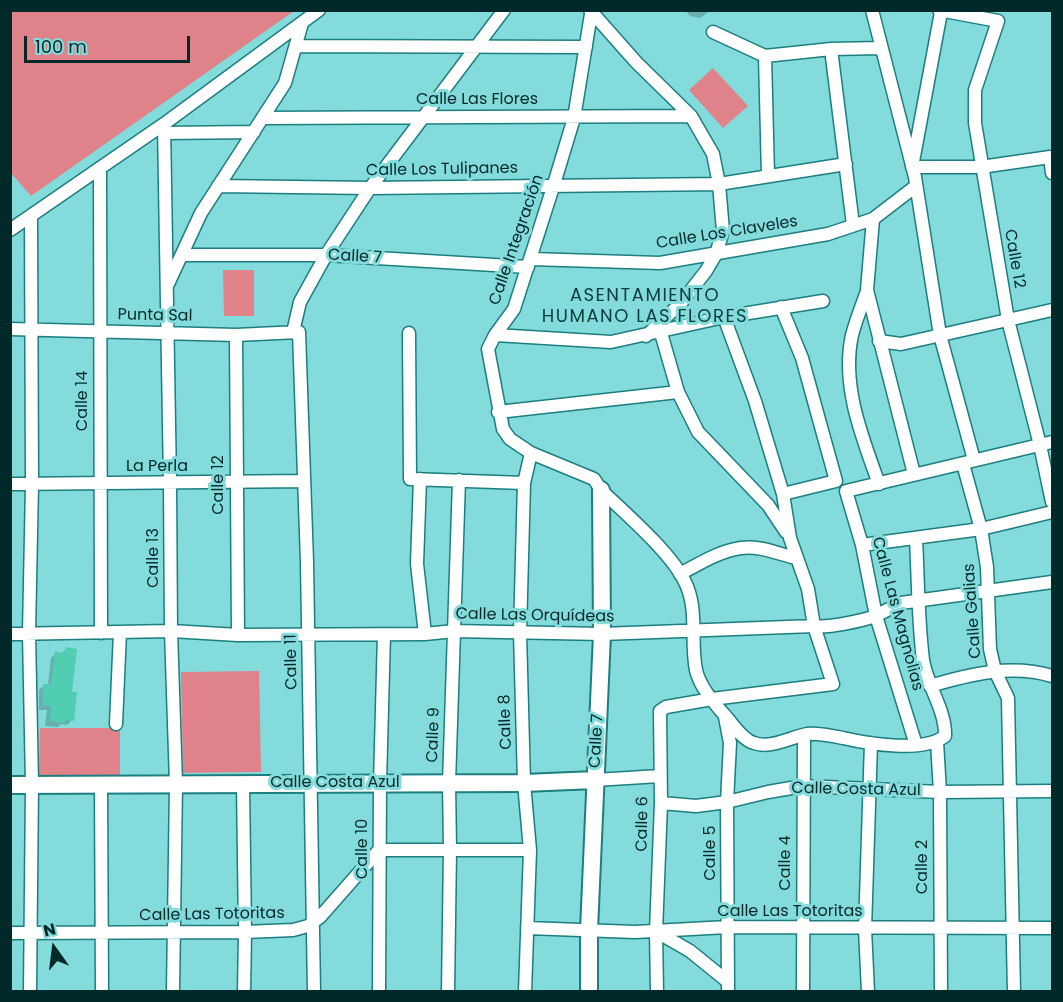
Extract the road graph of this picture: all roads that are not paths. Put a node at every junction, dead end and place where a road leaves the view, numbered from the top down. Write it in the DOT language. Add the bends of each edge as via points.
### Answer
graph roads {
  1 [pos="320,10"];
  2 [pos="504,10"];
  3 [pos="872,10"];
  4 [pos="940,11"];
  5 [pos="591,12"];
  6 [pos="973,13"];
  7 [pos="302,23"];
  8 [pos="713,32"];
  9 [pos="296,46"];
  10 [pos="479,46"];
  11 [pos="586,47"];
  12 [pos="880,48"];
  13 [pos="831,49"];
  14 [pos="765,56"];
  15 [pos="424,116"];
  16 [pos="691,116"];
  17 [pos="263,118"];
  18 [pos="574,118"];
  19 [pos="164,128"];
  20 [pos="254,132"];
  21 [pos="846,164"];
  22 [pos="912,167"];
  23 [pos="981,167"];
  24 [pos="100,169"];
  25 [pos="1053,173"];
  26 [pos="768,176"];
  27 [pos="554,184"];
  28 [pos="719,184"];
  29 [pos="218,186"];
  30 [pos="916,186"];
  31 [pos="370,188"];
  32 [pos="31,216"];
  33 [pos="873,219"];
  34 [pos="853,225"];
  35 [pos="10,230"];
  36 [pos="716,254"];
  37 [pos="182,255"];
  38 [pos="326,255"];
  39 [pos="529,263"];
  40 [pos="166,288"];
  41 [pos="867,290"];
  42 [pos="823,301"];
  43 [pos="781,307"];
  44 [pos="1053,310"];
  45 [pos="724,317"];
  46 [pos="1008,320"];
  47 [pos="10,329"];
  48 [pos="30,330"];
  49 [pos="99,331"];
  50 [pos="296,332"];
  51 [pos="167,333"];
  52 [pos="410,333"];
  53 [pos="661,333"];
  54 [pos="495,334"];
  55 [pos="236,335"];
  56 [pos="940,335"];
  57 [pos="646,336"];
  58 [pos="879,340"];
  59 [pos="678,392"];
  60 [pos="498,412"];
  61 [pos="1046,443"];
  62 [pos="531,453"];
  63 [pos="968,462"];
  64 [pos="914,474"];
  65 [pos="415,479"];
  66 [pos="459,480"];
  67 [pos="304,481"];
  68 [pos="236,483"];
  69 [pos="524,483"];
  70 [pos="10,484"];
  71 [pos="32,484"];
  72 [pos="100,484"];
  73 [pos="170,484"];
  74 [pos="879,484"];
  75 [pos="602,490"];
  76 [pos="783,494"];
  77 [pos="1053,502"];
  78 [pos="1053,512"];
  79 [pos="981,529"];
  80 [pos="790,538"];
  81 [pos="916,538"];
  82 [pos="862,545"];
  83 [pos="796,558"];
  84 [pos="680,574"];
  85 [pos="1053,582"];
  86 [pos="987,591"];
  87 [pos="920,602"];
  88 [pos="876,616"];
  89 [pos="814,626"];
  90 [pos="171,631"];
  91 [pos="454,631"];
  92 [pos="120,632"];
  93 [pos="520,632"];
  94 [pos="694,632"];
  95 [pos="29,633"];
  96 [pos="101,633"];
  97 [pos="10,634"];
  98 [pos="308,634"];
  99 [pos="384,634"];
  100 [pos="425,634"];
  101 [pos="602,634"];
  102 [pos="237,635"];
  103 [pos="995,671"];
  104 [pos="1053,676"];
  105 [pos="930,686"];
  106 [pos="712,699"];
  107 [pos="724,714"];
  108 [pos="117,724"];
  109 [pos="804,735"];
  110 [pos="871,742"];
  111 [pos="937,742"];
  112 [pos="916,745"];
  113 [pos="660,776"];
  114 [pos="596,780"];
  115 [pos="311,783"];
  116 [pos="380,783"];
  117 [pos="449,783"];
  118 [pos="524,783"];
  119 [pos="32,784"];
  120 [pos="101,784"];
  121 [pos="176,784"];
  122 [pos="243,784"];
  123 [pos="10,785"];
  124 [pos="803,786"];
  125 [pos="869,788"];
  126 [pos="1011,791"];
  127 [pos="1053,791"];
  128 [pos="940,792"];
  129 [pos="727,802"];
  130 [pos="661,803"];
  131 [pos="450,849"];
  132 [pos="380,850"];
  133 [pos="530,850"];
  134 [pos="314,922"];
  135 [pos="728,927"];
  136 [pos="527,928"];
  137 [pos="939,928"];
  138 [pos="1013,928"];
  139 [pos="1053,928"];
  140 [pos="803,929"];
  141 [pos="865,929"];
  142 [pos="589,930"];
  143 [pos="173,932"];
  144 [pos="245,932"];
  145 [pos="656,932"];
  146 [pos="10,933"];
  147 [pos="32,933"];
  148 [pos="103,933"];
  149 [pos="728,986"];
  150 [pos="30,992"];
  151 [pos="102,992"];
  152 [pos="173,992"];
  153 [pos="244,992"];
  154 [pos="314,992"];
  155 [pos="379,992"];
  156 [pos="448,992"];
  157 [pos="525,992"];
  158 [pos="589,992"];
  159 [pos="657,992"];
  160 [pos="803,992"];
  161 [pos="868,992"];
  162 [pos="941,992"];
  163 [pos="1014,992"];
  1 -- 7 [label="street"];
  2 -- 10 [label="street, Calle 11"];
  3 -- 12 [label="street, Calle Galias"];
  4 -- 6 [label="street"];
  4 -- 22 [label="street"];
  5 -- 11 [label="street, Calle Integración"];
  5 -- 16 [label="street, Calle Integración"];
  6 -- 23 [label="street, Calle 12" via="998,21 975,90"];
  7 -- 9 [label="street"];
  7 -- 19 [label="street"];
  8 -- 14 [label="street"];
  9 -- 10 [label="street"];
  9 -- 17 [label="street" via="285,83"];
  10 -- 11 [label="street"];
  10 -- 15 [label="street, Calle 11"];
  11 -- 18 [label="street, Calle Integración"];
  12 -- 13 [label="street"];
  12 -- 22 [label="street, Calle Galias"];
  13 -- 14 [label="street"];
  13 -- 21 [label="street"];
  14 -- 26 [label="street"];
  15 -- 17 [label="street, Calle Las Flores"];
  15 -- 18 [label="street, Calle Las Flores"];
  15 -- 31 [label="street, Calle 11"];
  16 -- 18 [label="street, Calle Las Flores"];
  16 -- 28 [label="street, Calle Integración" via="713,154"];
  17 -- 20 [label="street"];
  18 -- 27 [label="street, Calle Integración"];
  19 -- 20 [label="street"];
  19 -- 24 [label="street"];
  19 -- 40 [label="street, Calle 13"];
  20 -- 29 [label="street"];
  21 -- 26 [label="street, Calle Los Tulipanes"];
  21 -- 34 [label="street"];
  22 -- 23 [label="street"];
  22 -- 30 [label="street, Calle Galias"];
  23 -- 25 [label="street" via="1050,157"];
  23 -- 46 [label="street, Calle 12"];
  24 -- 32 [label="street"];
  24 -- 49 [label="street, Calle 14"];
  26 -- 28 [label="street, Calle Los Tulipanes"];
  27 -- 28 [label="street, Calle Los Tulipanes"];
  27 -- 31 [label="street, Calle Los Tulipanes"];
  27 -- 39 [label="street, Calle Integración"];
  28 -- 36 [label="street, Calle Integración" via="723,231"];
  29 -- 31 [label="street, Calle Los Tulipanes"];
  29 -- 37 [label="street"];
  30 -- 33 [label="street, Calle Los Claveles"];
  30 -- 56 [label="street, Calle Galias"];
  31 -- 38 [label="street, Calle 11"];
  32 -- 35 [label="street"];
  32 -- 48 [label="street"];
  33 -- 34 [label="street, Calle Los Claveles"];
  33 -- 41 [label="street"];
  34 -- 36 [label="street, Calle Los Claveles" via="828,234"];
  36 -- 39 [label="street, Calle Los Claveles" via="660,263"];
  36 -- 57 [label="street, Calle Integración" via="681,303"];
  37 -- 38 [label="street, Calle 7"];
  37 -- 40 [label="street"];
  38 -- 39 [label="street, Calle 7"];
  38 -- 50 [label="street, Calle 11" via="300,302"];
  39 -- 54 [label="street, Calle Integración" via="514,309"];
  40 -- 51 [label="street, Calle 13"];
  41 -- 58 [label="street"];
  41 -- 74 [label="street" via="852,336 850,373 853,406"];
  42 -- 43 [label="street"];
  43 -- 45 [label="street"];
  43 -- 76 [label="street" via="802,358 836,481"];
  44 -- 46 [label="street"];
  45 -- 53 [label="street"];
  45 -- 76 [label="street" via="755,400"];
  46 -- 56 [label="street"];
  46 -- 61 [label="street, Calle 12"];
  47 -- 48 [label="street, Punta Sal"];
  48 -- 49 [label="street, Punta Sal"];
  48 -- 71 [label="street"];
  49 -- 51 [label="street, Punta Sal"];
  49 -- 72 [label="street, Calle 14"];
  50 -- 55 [label="street, Punta Sal"];
  50 -- 67 [label="street, Calle 11"];
  51 -- 55 [label="street, Punta Sal"];
  51 -- 73 [label="street, Calle 13"];
  52 -- 65 [label="street"];
  53 -- 57 [label="street"];
  53 -- 59 [label="street"];
  54 -- 57 [label="street" via="611,342"];
  54 -- 60 [label="street, Calle Integración" via="488,350"];
  55 -- 68 [label="street, Calle 12"];
  56 -- 58 [label="street" via="901,344"];
  56 -- 63 [label="street, Calle Galias"];
  58 -- 64 [label="street"];
  59 -- 60 [label="street"];
  59 -- 80 [label="street" via="698,432 768,505"];
  60 -- 62 [label="street, Calle Integración" via="510,439"];
  61 -- 63 [label="street"];
  61 -- 77 [label="street, Calle 12"];
  62 -- 69 [label="street, Calle 8"];
  62 -- 75 [label="street, Calle Integración" via="594,479"];
  63 -- 64 [label="street"];
  63 -- 79 [label="street, Calle Galias"];
  64 -- 74 [label="street"];
  65 -- 66 [label="street"];
  65 -- 100 [label="street" via="417,564"];
  66 -- 69 [label="street"];
  66 -- 91 [label="street, Calle 9"];
  67 -- 68 [label="street, La Perla"];
  67 -- 98 [label="street, Calle 11"];
  68 -- 73 [label="street, La Perla"];
  68 -- 102 [label="street, Calle 12"];
  69 -- 93 [label="street, Calle 8"];
  70 -- 71 [label="street, La Perla"];
  71 -- 72 [label="street, La Perla"];
  71 -- 95 [label="street"];
  72 -- 73 [label="street, La Perla"];
  72 -- 96 [label="street, Calle 14"];
  73 -- 90 [label="street, Calle 13"];
  74 -- 82 [label="street, Calle Las Magnolias" via="846,491"];
  75 -- 84 [label="street, Calle Integración"];
  75 -- 101 [label="street, Calle 7"];
  76 -- 80 [label="street"];
  78 -- 79 [label="street"];
  79 -- 81 [label="street"];
  79 -- 86 [label="street, Calle Galias"];
  80 -- 83 [label="street"];
  81 -- 82 [label="street"];
  81 -- 87 [label="street, Calle 2"];
  82 -- 88 [label="street, Calle Las Magnolias"];
  83 -- 84 [label="street" via="741,548 705,560"];
  83 -- 89 [label="street" via="808,589"];
  84 -- 94 [label="street, Calle Integración" via="691,597"];
  85 -- 86 [label="street, Calle Las Orquídeas"];
  86 -- 87 [label="street, Calle Las Orquídeas"];
  86 -- 103 [label="street, Calle Galias"];
  87 -- 88 [label="street, Calle Las Orquídeas" via="901,603"];
  87 -- 105 [label="street, Calle 2" via="923,661"];
  88 -- 89 [label="street, Calle Las Orquídeas" via="824,628"];
  88 -- 112 [label="street, Calle Las Magnolias"];
  89 -- 94 [label="street, Calle Las Orquídeas"];
  89 -- 106 [label="street" via="833,684"];
  90 -- 92 [label="street, Calle Las Orquídeas"];
  90 -- 102 [label="street, Calle Las Orquídeas"];
  90 -- 121 [label="street, Calle 13"];
  91 -- 93 [label="street, Calle Las Orquídeas"];
  91 -- 100 [label="street, Calle Las Orquídeas"];
  91 -- 117 [label="street, Calle 9"];
  92 -- 96 [label="street, Calle Las Orquídeas"];
  92 -- 108 [label="street"];
  93 -- 101 [label="street, Calle Las Orquídeas"];
  93 -- 118 [label="street, Calle 8"];
  94 -- 101 [label="street, Calle Las Orquídeas"];
  94 -- 106 [label="street, Calle Integración" via="696,670"];
  95 -- 96 [label="street, Calle Las Orquídeas"];
  95 -- 97 [label="street, Calle Las Orquídeas"];
  95 -- 119 [label="street"];
  98 -- 99 [label="street, Calle Las Orquídeas"];
  98 -- 102 [label="street, Calle Las Orquídeas"];
  98 -- 115 [label="street, Calle 11"];
  99 -- 100 [label="street, Calle Las Orquídeas"];
  99 -- 116 [label="street, Calle 10"];
  101 -- 114 [label="street, Calle 7"];
  103 -- 104 [label="street" via="1034,670"];
  103 -- 105 [label="street"];
  103 -- 126 [label="street, Calle Galias" via="1008,698"];
  105 -- 111 [label="street, Calle 2" via="945,727 945,736"];
  106 -- 107 [label="street, Calle Integración"];
  106 -- 113 [label="street, Calle 6" via="660,711"];
  107 -- 109 [label="street, Calle Integración" via="750,742 772,744"];
  107 -- 129 [label="street, Calle 5" via="730,743"];
  109 -- 110 [label="street, Calle Integración"];
  109 -- 124 [label="street, Calle 4"];
  110 -- 112 [label="street, Calle Integración"];
  110 -- 125 [label="street"];
  111 -- 112 [label="street, Calle Integración"];
  111 -- 128 [label="street, Calle 2"];
  113 -- 114 [label="street, Calle Costa Azul"];
  113 -- 130 [label="street, Calle 6"];
  114 -- 118 [label="street, Calle Costa Azul"];
  114 -- 142 [label="street, Calle 7"];
  115 -- 116 [label="street, Calle Costa Azul"];
  115 -- 122 [label="street, Calle Costa Azul"];
  115 -- 134 [label="street, Calle 11"];
  116 -- 117 [label="street, Calle Costa Azul"];
  116 -- 132 [label="street, Calle 10"];
  117 -- 118 [label="street, Calle Costa Azul"];
  117 -- 131 [label="street, Calle 9"];
  118 -- 133 [label="street, Calle 8"];
  119 -- 120 [label="street, Calle Costa Azul"];
  119 -- 123 [label="street, Calle Costa Azul"];
  119 -- 147 [label="street"];
  120 -- 121 [label="street, Calle Costa Azul"];
  120 -- 148 [label="street"];
  121 -- 122 [label="street, Calle Costa Azul"];
  121 -- 143 [label="street, Calle 13"];
  122 -- 144 [label="street"];
  124 -- 125 [label="street, Calle Costa Azul"];
  124 -- 129 [label="street, Calle Costa Azul"];
  124 -- 140 [label="street, Calle 4"];
  125 -- 128 [label="street, Calle Costa Azul"];
  125 -- 141 [label="street"];
  126 -- 127 [label="street, Calle Costa Azul"];
  126 -- 128 [label="street, Calle Costa Azul"];
  126 -- 138 [label="street, Calle Galias"];
  128 -- 137 [label="street, Calle 2"];
  129 -- 130 [label="street, Calle Costa Azul" via="696,806"];
  129 -- 135 [label="street, Calle 5"];
  130 -- 145 [label="street, Calle 6"];
  131 -- 132 [label="street"];
  131 -- 133 [label="street"];
  131 -- 156 [label="street, Calle 9"];
  132 -- 134 [label="street"];
  132 -- 155 [label="street, Calle 10"];
  133 -- 136 [label="street, Calle 8"];
  134 -- 144 [label="street, Calle Las Totoritas" via="293,930"];
  134 -- 154 [label="street, Calle 11"];
  135 -- 140 [label="street, Calle Las Totoritas"];
  135 -- 145 [label="street, Calle Las Totoritas"];
  135 -- 149 [label="street, Calle 5"];
  136 -- 142 [label="street, Calle Las Totoritas"];
  136 -- 157 [label="street, Calle 8"];
  137 -- 138 [label="street, Calle Las Totoritas"];
  137 -- 141 [label="street, Calle Las Totoritas"];
  137 -- 162 [label="street, Calle 2"];
  138 -- 139 [label="street, Calle Las Totoritas"];
  138 -- 163 [label="street, Calle Galias"];
  140 -- 141 [label="street, Calle Las Totoritas"];
  140 -- 160 [label="street, Calle 4"];
  141 -- 161 [label="street"];
  142 -- 145 [label="street, Calle Las Totoritas"];
  142 -- 158 [label="street, Calle 7"];
  143 -- 144 [label="street, Calle Las Totoritas"];
  143 -- 148 [label="street, Calle Las Totoritas"];
  143 -- 152 [label="street, Calle 13"];
  144 -- 153 [label="street"];
  145 -- 149 [label="street" via="690,951"];
  145 -- 159 [label="street, Calle 6"];
  146 -- 147 [label="street, Calle Las Totoritas"];
  147 -- 148 [label="street, Calle Las Totoritas"];
  147 -- 150 [label="street"];
  148 -- 151 [label="street"];
}
